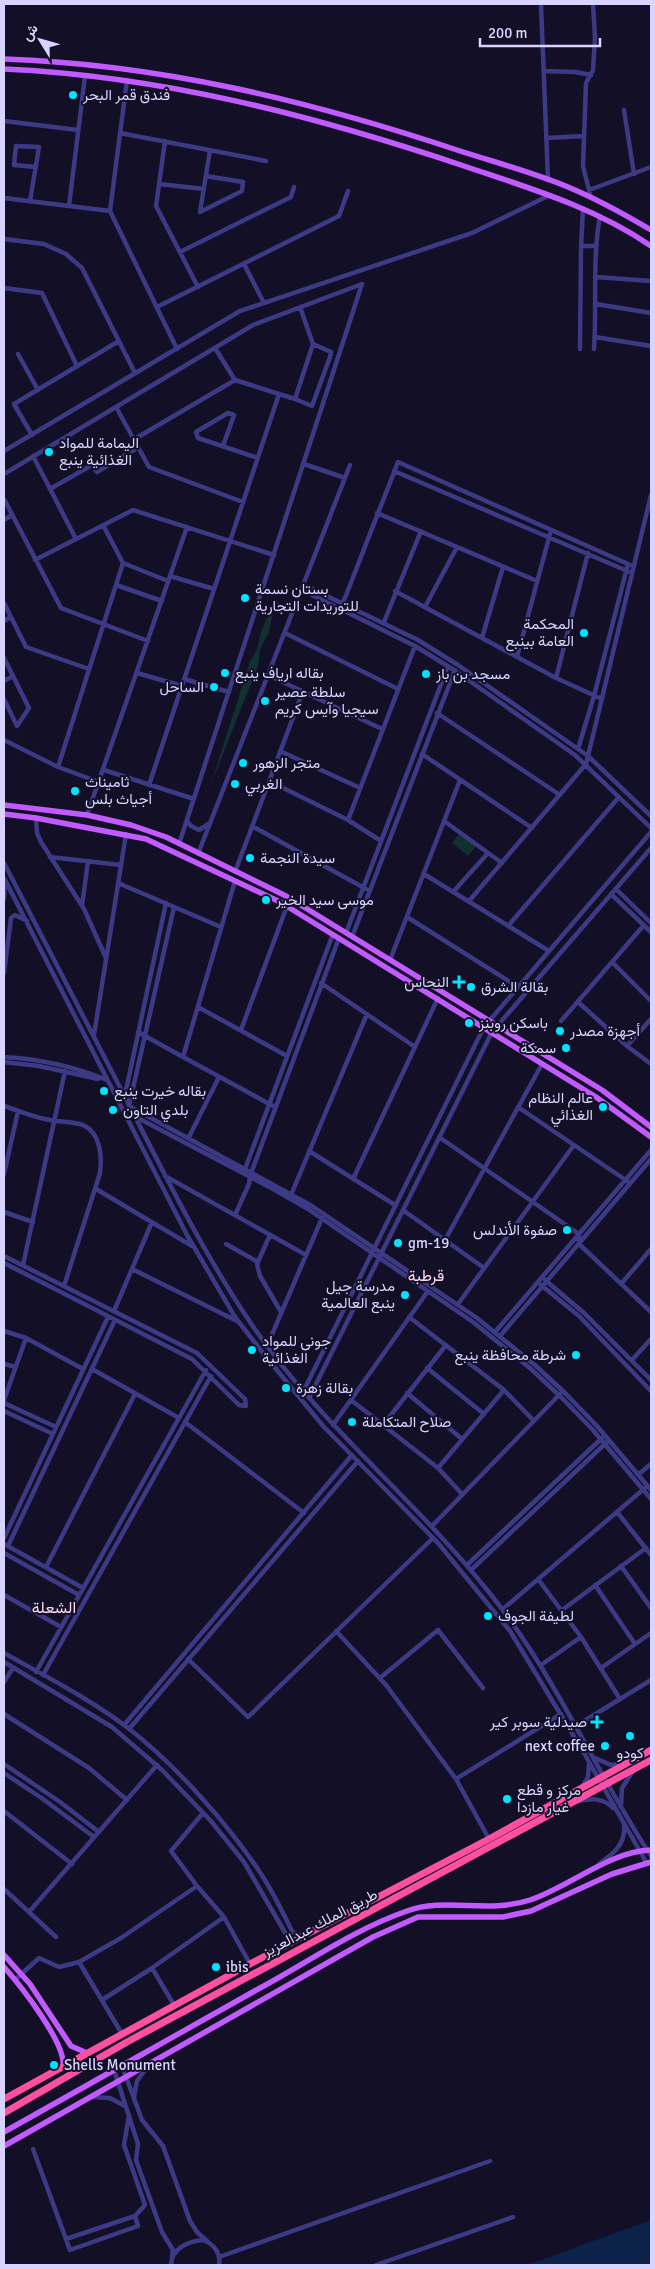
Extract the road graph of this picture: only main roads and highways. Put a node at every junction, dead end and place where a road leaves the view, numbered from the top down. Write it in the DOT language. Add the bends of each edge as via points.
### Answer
graph roads {
  1 [pos="4,59"];
  2 [pos="4,69"];
  3 [pos="651,230"];
  4 [pos="651,246"];
  5 [pos="4,805"];
  6 [pos="4,814"];
  7 [pos="651,1127"];
  8 [pos="651,1137"];
  9 [pos="651,1750"];
  10 [pos="651,1760"];
  11 [pos="650,1852"];
  12 [pos="649,1862"];
  13 [pos="4,1955"];
  14 [pos="4,1968"];
  15 [pos="87,2053"];
  16 [pos="63,2067"];
  17 [pos="4,2099"];
  18 [pos="4,2113"];
  19 [pos="4,2132"];
  20 [pos="4,2146"];
  1 -- 3 [label="main road" via="142,70 310,105 408,133 548,180 591,198"];
  2 -- 4 [label="main road" via="168,86 322,121 551,195 600,216"];
  5 -- 7 [label="main road" via="87,815 152,832 286,896 602,1090"];
  6 -- 8 [label="main road" via="126,834 159,845 287,906 596,1097"];
  9 -- 15 [label="highway, طريق الملك عبدالعزيز"];
  10 -- 18 [label="highway, طريق الملك عبدالعزيز" via="127,2042"];
  11 -- 19 [label="main road" via="640,1851 530,1900 486,1907 431,1905 405,1912 337,1945"];
  12 -- 20 [label="main road" via="612,1874 531,1911 503,1917 434,1915 404,1922"];
  13 -- 15 [label="main road" via="45,2004 71,2046"];
  14 -- 16 [label="main road" via="37,2010 62,2051"];
  15 -- 16 [label="highway, طريق الملك عبدالعزيز"];
  16 -- 17 [label="highway, طريق الملك عبدالعزيز"];
}
